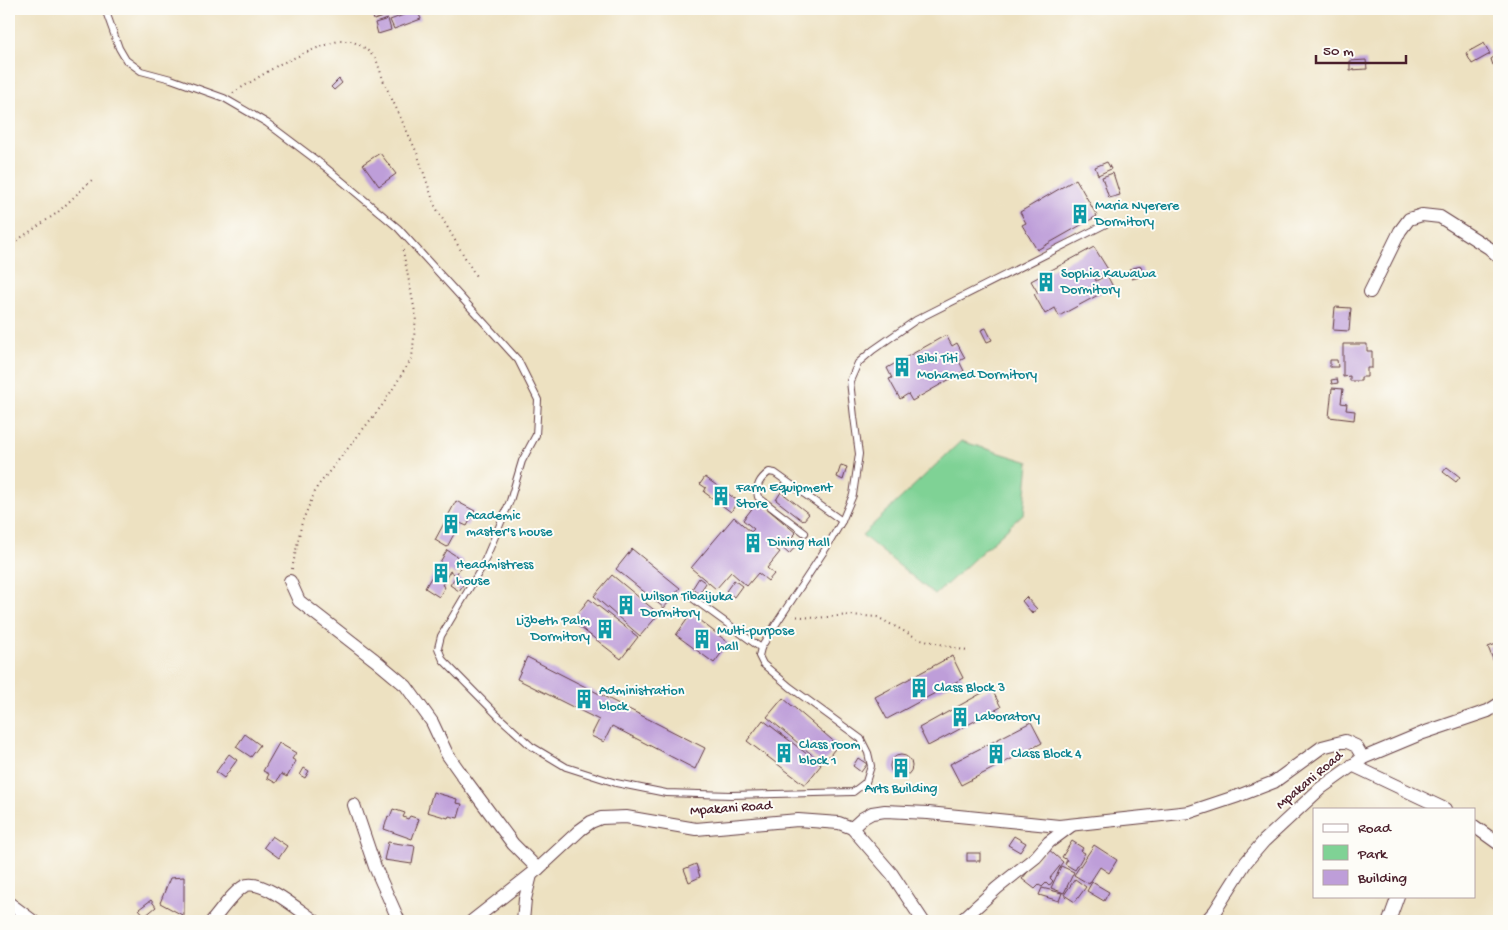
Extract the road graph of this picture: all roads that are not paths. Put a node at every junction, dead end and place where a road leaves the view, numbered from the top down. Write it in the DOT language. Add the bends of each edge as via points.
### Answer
graph roads {
  1 [pos="105,9"];
  2 [pos="1106,224"];
  3 [pos="1499,257"];
  4 [pos="1370,292"];
  5 [pos="842,521"];
  6 [pos="805,533"];
  7 [pos="290,581"];
  8 [pos="688,595"];
  9 [pos="761,648"];
  10 [pos="1495,710"];
  11 [pos="1363,758"];
  12 [pos="1352,766"];
  13 [pos="354,804"];
  14 [pos="1443,808"];
  15 [pos="1072,825"];
  16 [pos="1476,827"];
  17 [pos="852,828"];
  18 [pos="1499,844"];
  19 [pos="535,872"];
  20 [pos="1397,898"];
  21 [pos="9,903"];
  22 [pos="33,921"];
  23 [pos="212,921"];
  24 [pos="314,921"];
  25 [pos="399,921"];
  26 [pos="472,921"];
  27 [pos="524,921"];
  28 [pos="923,921"];
  29 [pos="961,921"];
  30 [pos="1206,921"];
  31 [pos="1389,921"];
  1 -- 9 [label="lane" via="126,60 141,71 224,98 267,123 324,166 398,228 518,360 538,400 536,436 522,462 510,501 482,567 438,648 443,660 500,718 531,746 566,767 616,783 666,793 854,792 866,782 871,766 861,739 762,664"];
  2 -- 5 [label="lane" via="916,320 858,363 850,381 859,454 853,495"];
  3 -- 4 [label="street" via="1440,217 1422,215 1410,219 1400,231"];
  5 -- 6 [label="lane" via="775,473 769,472 758,483 758,497"];
  5 -- 9 [label="lane"];
  7 -- 19 [label="street" via="299,601 406,686 432,722 447,754"];
  8 -- 9 [label="lane"];
  10 -- 11 [label="street, Mpakani Road" via="1422,733"];
  11 -- 12 [label="street, Mpakani Road"];
  11 -- 15 [label="street" via="1356,746 1345,741 1322,747 1274,782 1190,812"];
  12 -- 14 [label="street"];
  12 -- 30 [label="street, Mpakani Road" via="1321,788 1264,841"];
  13 -- 25 [label="street" via="375,868"];
  15 -- 17 [label="street" via="885,811 872,813"];
  15 -- 29 [label="street"];
  16 -- 18 [label="street"];
  17 -- 19 [label="street, Mpakani Road" via="839,823 798,820 696,829 626,817 601,818 580,830"];
  17 -- 28 [label="street" via="892,874"];
  19 -- 26 [label="street, Mpakani Road"];
  19 -- 27 [label="street" via="525,899"];
  20 -- 31 [label="street"];
  21 -- 22 [label="street"];
  23 -- 24 [label="street" via="247,885 260,886 274,893"];
}
